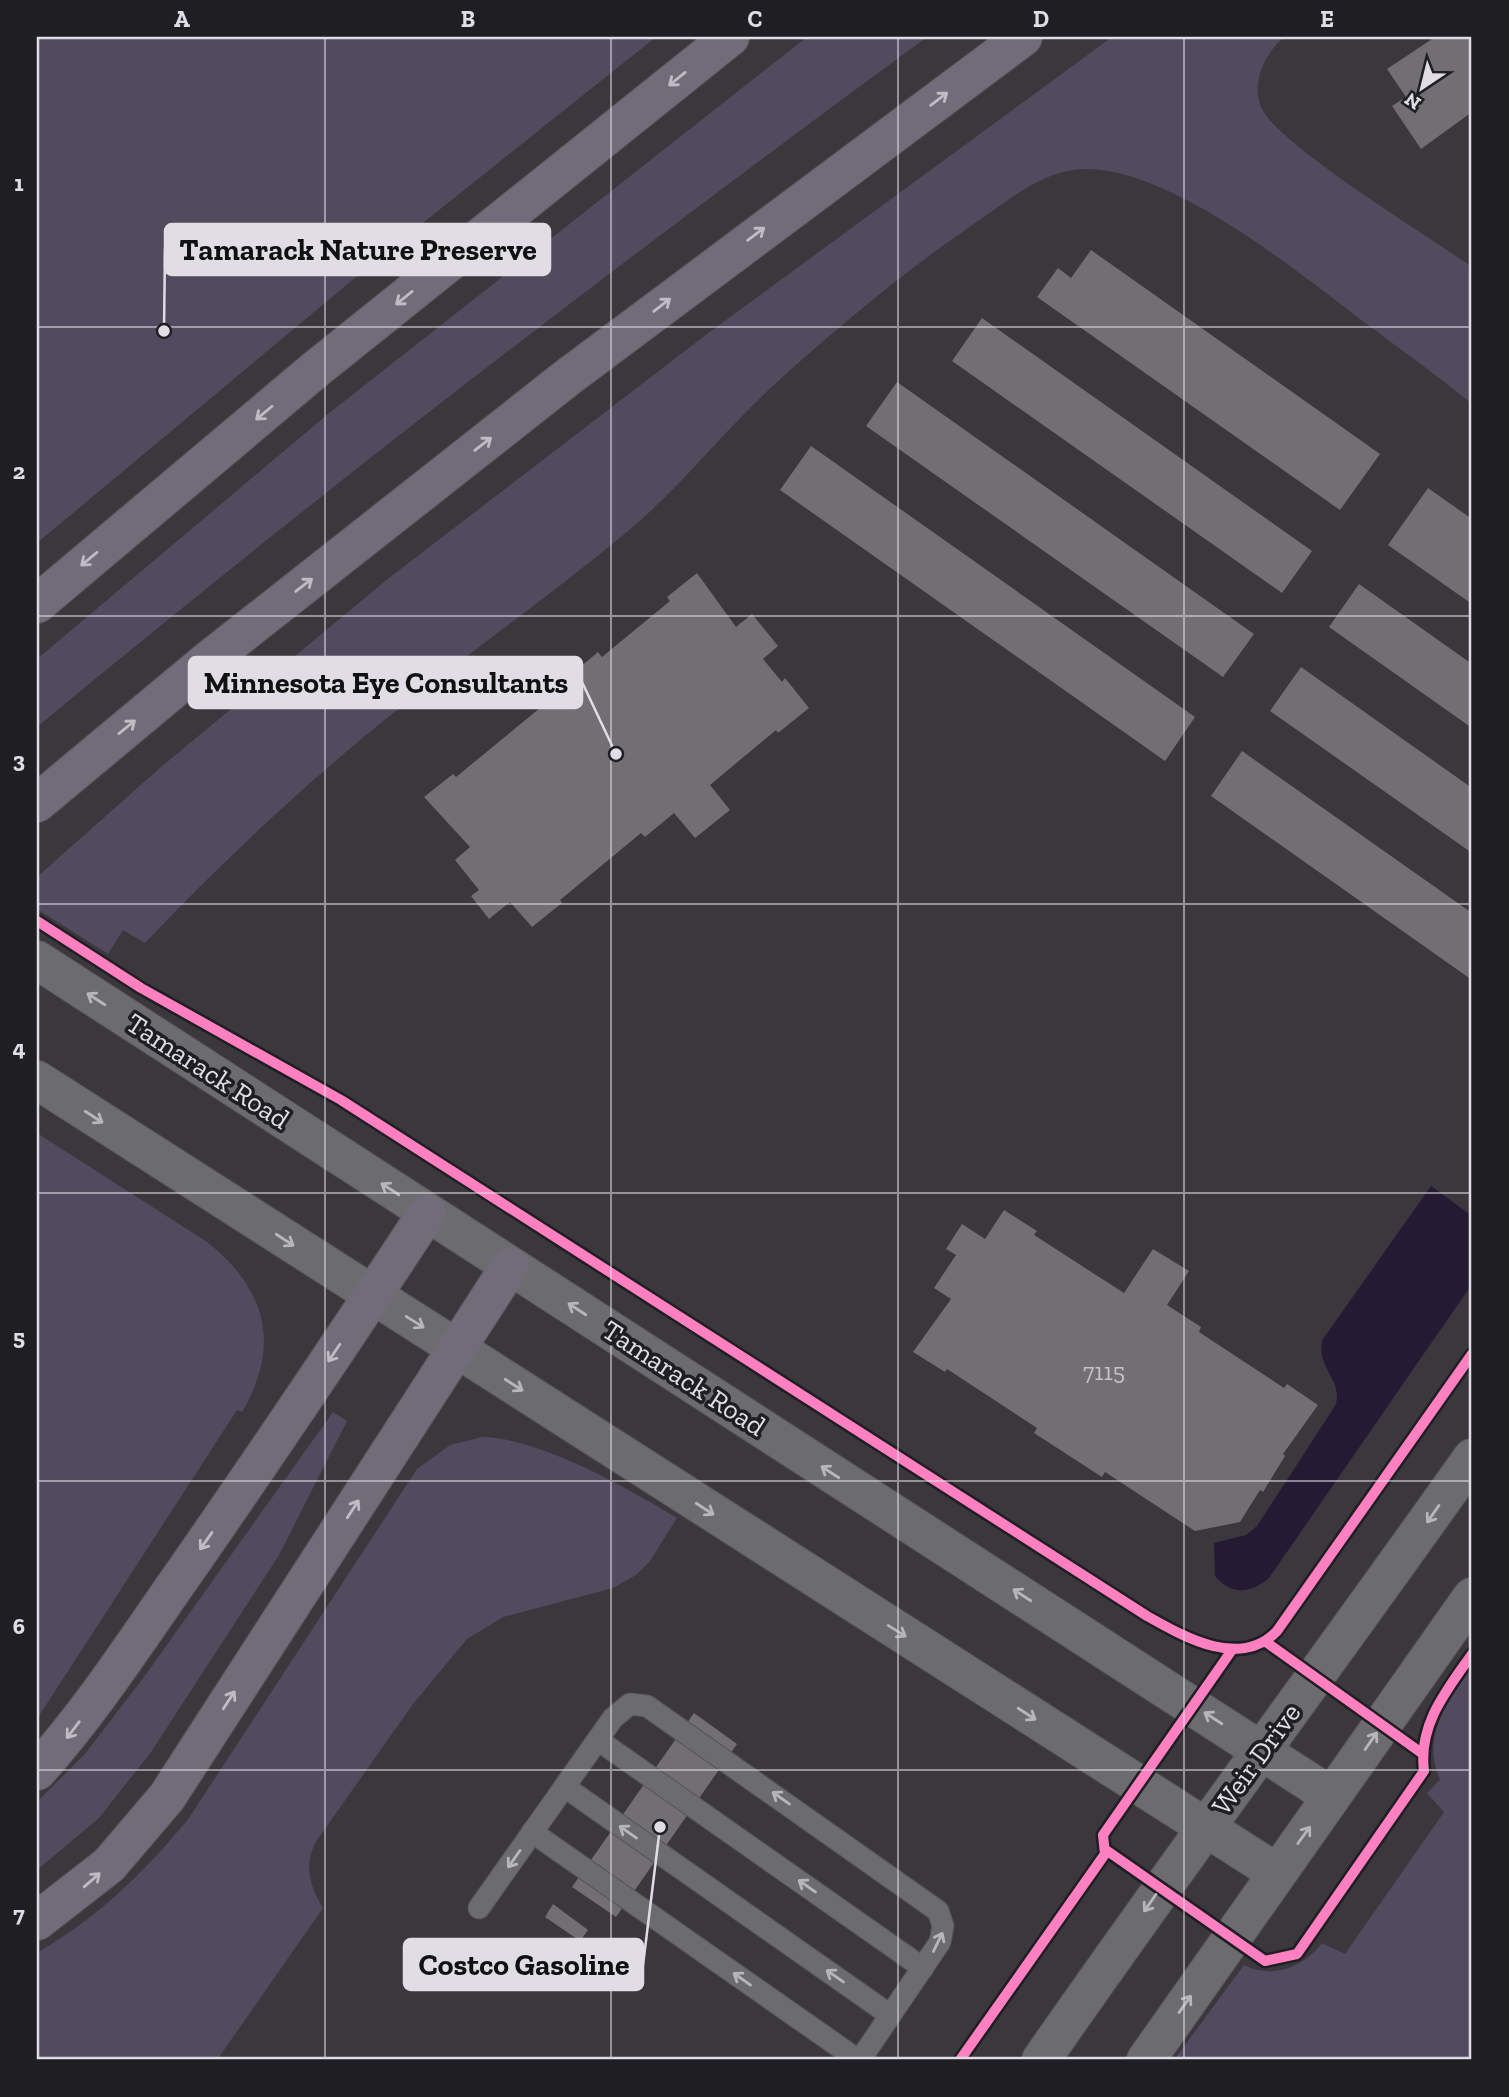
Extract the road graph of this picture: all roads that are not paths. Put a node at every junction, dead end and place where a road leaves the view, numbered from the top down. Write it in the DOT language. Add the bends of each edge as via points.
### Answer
graph roads {
  1 [pos="730,37"];
  2 [pos="1023,37"];
  3 [pos="37,604"];
  4 [pos="97,751"];
  5 [pos="37,803"];
  6 [pos="37,814"];
  7 [pos="37,960"];
  8 [pos="37,1080"];
  9 [pos="427,1213"];
  10 [pos="510,1266"];
  11 [pos="372,1296"];
  12 [pos="457,1349"];
  13 [pos="1472,1458"];
  14 [pos="1472,1597"];
  15 [pos="598,1740"];
  16 [pos="1263,1751"];
  17 [pos="37,1771"];
  18 [pos="565,1787"];
  19 [pos="1331,1796"];
  20 [pos="1205,1828"];
  21 [pos="532,1832"];
  22 [pos="1277,1873"];
  23 [pos="479,1908"];
  24 [pos="37,1921"];
  25 [pos="923,1968"];
  26 [pos="890,2015"];
  27 [pos="859,2060"];
  28 [pos="1041,2060"];
  29 [pos="1146,2060"];
  1 -- 3 [label="highway, one-way" via="316,369"];
  4 -- 2 [label="highway, one-way" via="578,369"];
  4 -- 5 [label="highway"];
  4 -- 6 [label="highway"];
  9 -- 7 [label="street, Tamarack Road, one-way"];
  8 -- 11 [label="street, one-way"];
  9 -- 10 [label="street, Tamarack Road"];
  9 -- 11 [label="highway"];
  10 -- 12 [label="highway"];
  16 -- 10 [label="street, Tamarack Road, one-way"];
  11 -- 12 [label="street, one-way"];
  11 -- 17 [label="highway, one-way" via="96,1698"];
  12 -- 20 [label="street, one-way"];
  24 -- 12 [label="highway, one-way" via="109,1865 167,1797"];
  13 -- 16 [label="street, Weir Drive, one-way"];
  19 -- 14 [label="street, one-way"];
  15 -- 18 [label="lane"];
  25 -- 15 [label="lane, one-way"];
  25 -- 15 [label="lane, one-way" via="943,1936 934,1907 658,1712 630,1704"];
  16 -- 19 [label="street, Tamarack Road"];
  16 -- 20 [label="street, Weir Drive"];
  18 -- 21 [label="lane"];
  26 -- 18 [label="lane, one-way"];
  22 -- 19 [label="street, one-way"];
  20 -- 22 [label="street"];
  20 -- 28 [label="street, Weir Drive, one-way"];
  21 -- 23 [label="lane, one-way"];
  27 -- 21 [label="lane, one-way"];
  29 -- 22 [label="street, one-way"];
  25 -- 26 [label="lane"];
  26 -- 27 [label="lane"];
}
